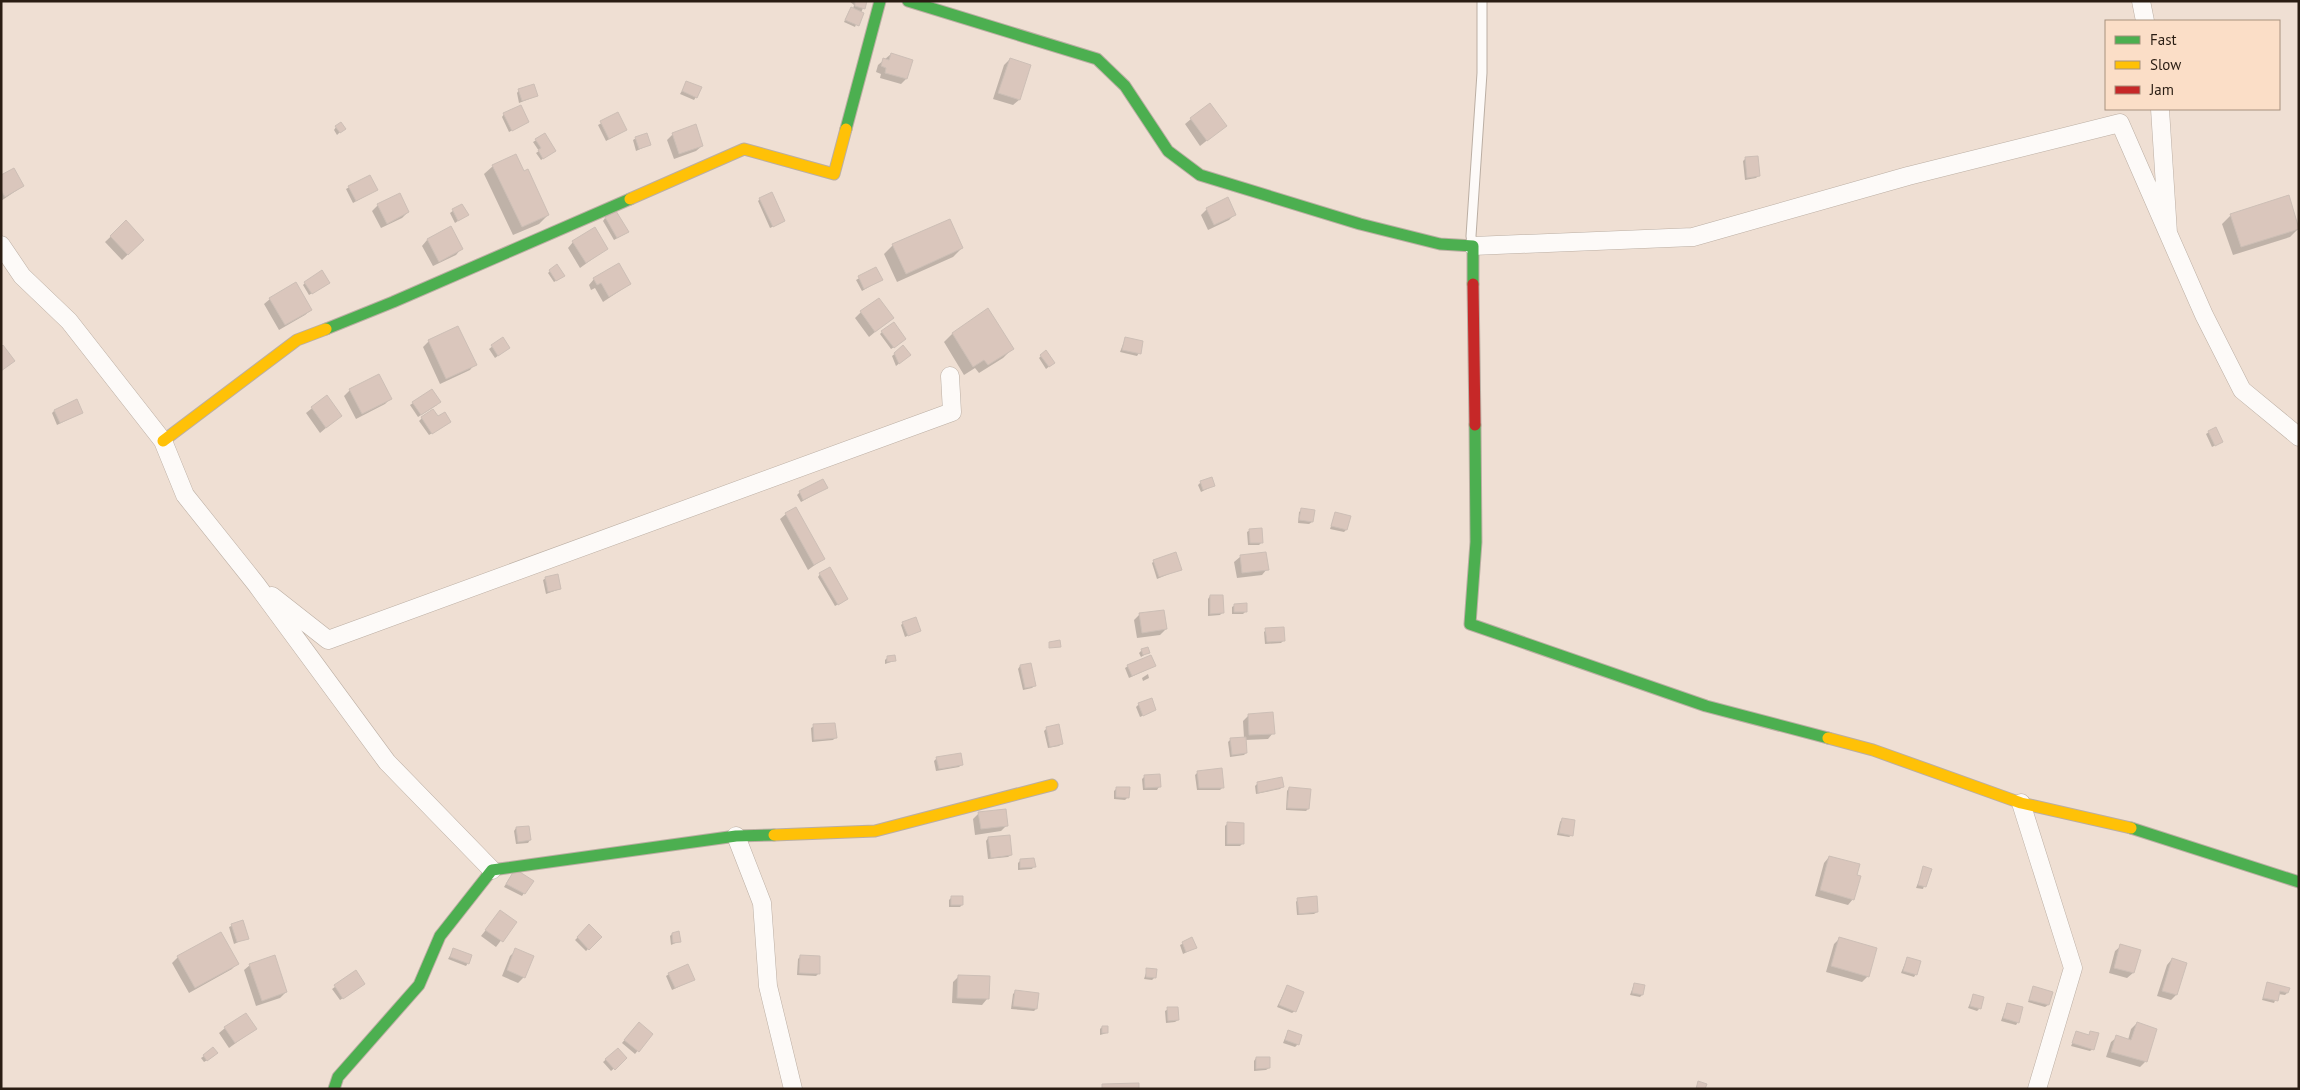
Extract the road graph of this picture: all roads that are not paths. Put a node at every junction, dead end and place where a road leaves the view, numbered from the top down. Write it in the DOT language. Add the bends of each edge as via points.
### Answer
graph roads {
  1 [pos="880,1"];
  2 [pos="908,1"];
  3 [pos="1482,1"];
  4 [pos="2141,1"];
  5 [pos="2145,20"];
  6 [pos="2160,110"];
  7 [pos="2168,233"];
  8 [pos="1,245"];
  9 [pos="1473,246"];
  10 [pos="950,376"];
  11 [pos="2299,437"];
  12 [pos="163,440"];
  13 [pos="256,584"];
  14 [pos="1052,785"];
  15 [pos="2021,803"];
  16 [pos="736,836"];
  17 [pos="492,870"];
  18 [pos="2299,882"];
  19 [pos="334,1089"];
  20 [pos="793,1089"];
  21 [pos="2037,1089"];
  1 -- 12 [label="street" via="834,174 744,149 393,302 297,340"];
  2 -- 9 [label="street" via="1098,59 1125,86 1168,151 1200,175 1360,224 1440,244"];
  3 -- 9 [label="lane" via="1482,73 1471,236"];
  4 -- 5 [label="street"];
  6 -- 7 [label="street"];
  7 -- 9 [label="street" via="2120,123 1908,176 1693,237"];
  7 -- 11 [label="street" via="2204,316 2242,390"];
  8 -- 12 [label="street" via="22,276 69,321"];
  9 -- 15 [label="street" via="1476,542 1470,624 1706,706 1873,750"];
  10 -- 13 [label="street" via="952,412 328,640"];
  12 -- 13 [label="street" via="185,495"];
  13 -- 17 [label="street" via="387,762"];
  14 -- 16 [label="street" via="875,831"];
  15 -- 18 [label="street" via="2121,825"];
  15 -- 21 [label="street" via="2073,968"];
  16 -- 17 [label="street"];
  16 -- 20 [label="street" via="762,903 768,986"];
  17 -- 19 [label="street" via="440,936 419,985 338,1077"];
}
